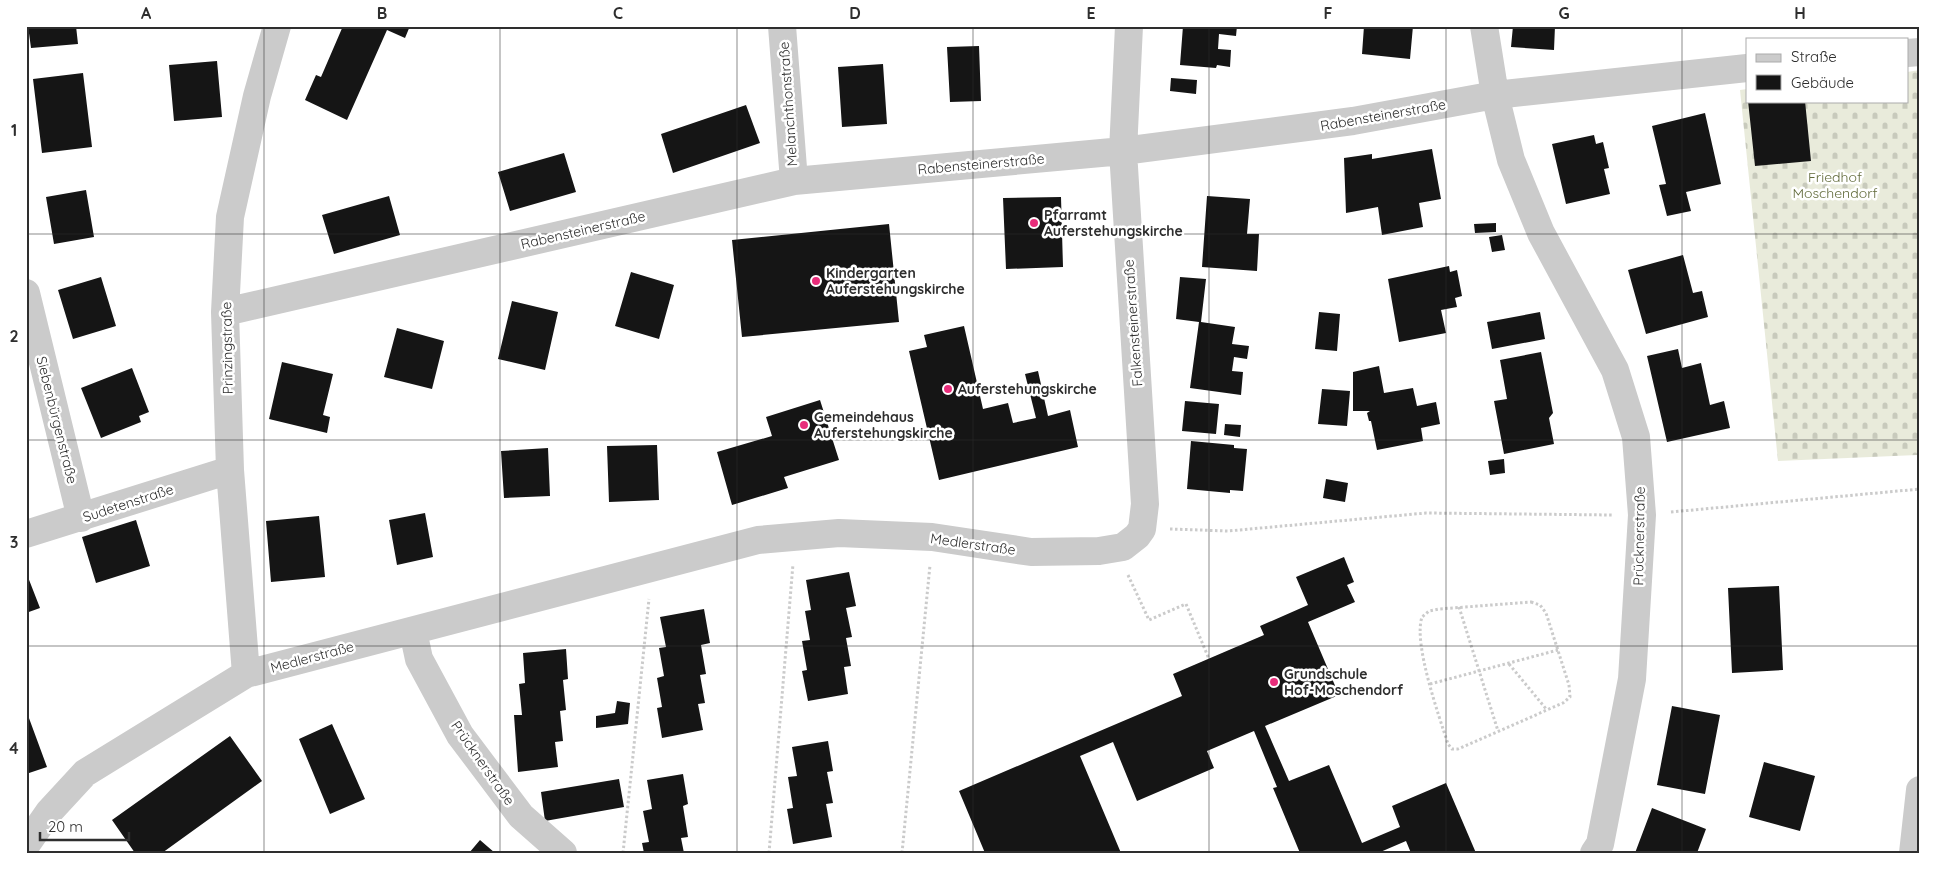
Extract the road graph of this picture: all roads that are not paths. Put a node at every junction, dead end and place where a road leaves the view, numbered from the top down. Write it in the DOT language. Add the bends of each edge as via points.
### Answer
graph roads {
  1 [pos="277,26"];
  2 [pos="782,26"];
  3 [pos="1129,26"];
  4 [pos="1484,26"];
  5 [pos="1746,68"];
  6 [pos="1495,95"];
  7 [pos="1123,152"];
  8 [pos="794,181"];
  9 [pos="26,293"];
  10 [pos="225,312"];
  11 [pos="230,470"];
  12 [pos="81,518"];
  13 [pos="1142,529"];
  14 [pos="26,534"];
  15 [pos="412,631"];
  16 [pos="246,674"];
  17 [pos="1920,790"];
  18 [pos="26,845"];
  19 [pos="563,853"];
  20 [pos="1594,853"];
  21 [pos="1913,853"];
  1 -- 10 [label="street, Prinzingstraße" via="256,96 230,217"];
  2 -- 8 [label="street, Melanchthonstraße"];
  3 -- 7 [label="street, Falkensteinerstraße"];
  4 -- 6 [label="street, Prücknerstraße"];
  5 -- 6 [label="street, Rabensteinerstraße"];
  6 -- 7 [label="street, Rabensteinerstraße" via="1353,121"];
  6 -- 20 [label="street, Prücknerstraße" via="1502,130 1522,191 1541,233 1615,370 1636,437 1642,515 1632,679 1600,844"];
  7 -- 8 [label="street, Rabensteinerstraße"];
  7 -- 13 [label="street, Falkensteinerstraße" via="1145,504"];
  8 -- 10 [label="street, Rabensteinerstraße"];
  9 -- 12 [label="street, Siebenbürgenstraße"];
  10 -- 11 [label="street, Prinzingstraße"];
  11 -- 12 [label="street, Sudetenstraße"];
  11 -- 16 [label="street, Prinzingstraße"];
  12 -- 14 [label="street, Sudetenstraße"];
  13 -- 15 [label="street, Medlerstraße" via="1132,541 1114,550 1031,552 932,538 839,533 758,540"];
  15 -- 16 [label="street, Medlerstraße"];
  15 -- 19 [label="street, Prücknerstraße" via="418,659 460,735 521,816"];
  16 -- 18 [label="street, Medlerstraße" via="85,773 48,812"];
  17 -- 21 [label="street"];
}
